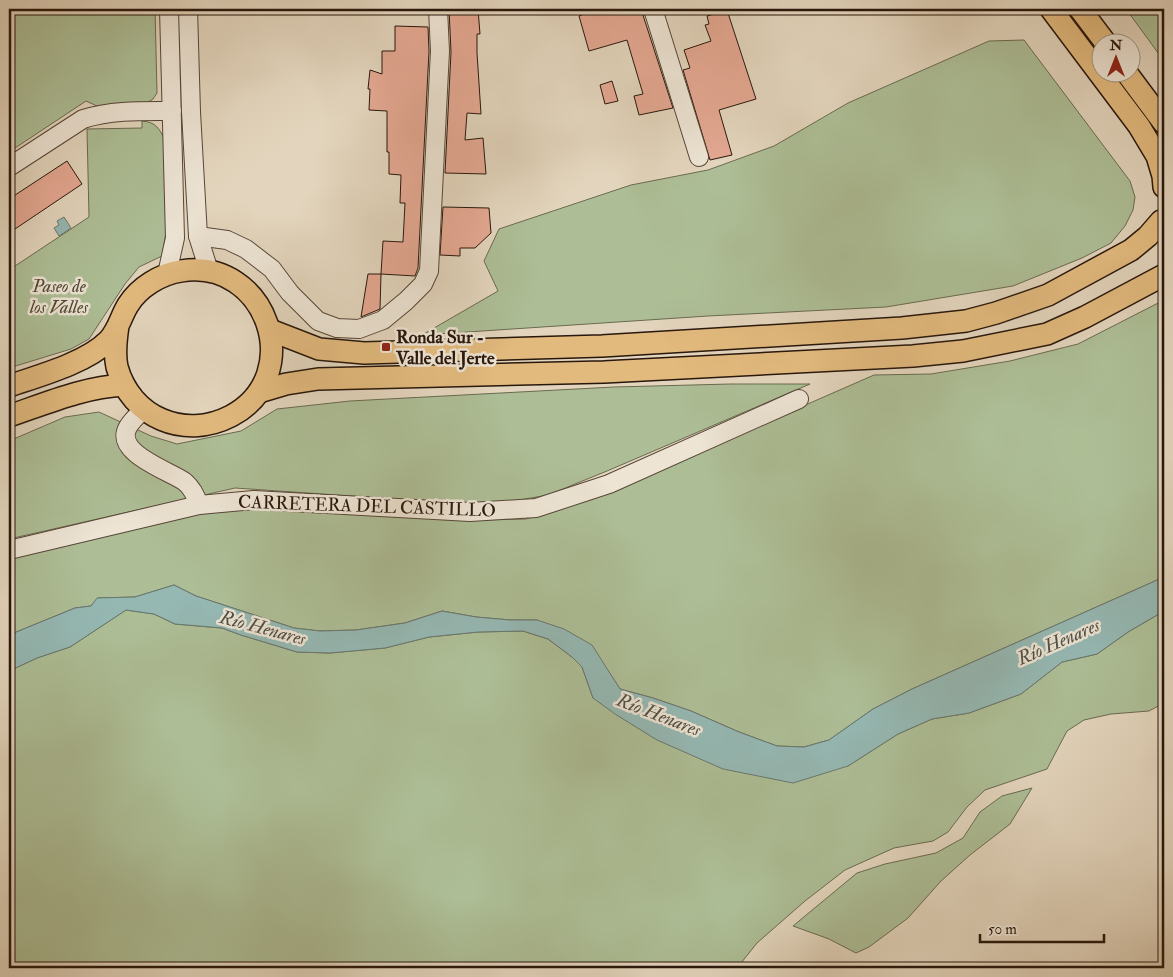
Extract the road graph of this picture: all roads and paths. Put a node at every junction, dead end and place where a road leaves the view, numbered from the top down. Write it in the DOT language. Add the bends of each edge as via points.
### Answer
graph roads {
  1 [pos="169,9"];
  2 [pos="188,9"];
  3 [pos="438,9"];
  4 [pos="653,9"];
  5 [pos="1051,9"];
  6 [pos="1080,9"];
  7 [pos="1097,32"];
  8 [pos="1133,82"];
  9 [pos="172,111"];
  10 [pos="1164,123"];
  11 [pos="699,157"];
  12 [pos="9,167"];
  13 [pos="1164,187"];
  14 [pos="1164,198"];
  15 [pos="1162,227"];
  16 [pos="198,236"];
  17 [pos="209,271"];
  18 [pos="167,274"];
  19 [pos="1164,275"];
  20 [pos="118,326"];
  21 [pos="270,330"];
  22 [pos="124,385"];
  23 [pos="9,386"];
  24 [pos="259,392"];
  25 [pos="799,399"];
  26 [pos="144,409"];
  27 [pos="9,416"];
  28 [pos="199,505"];
  29 [pos="9,550"];
  1 -- 9 [label="street"];
  2 -- 16 [label="street"];
  3 -- 16 [label="street" via="440,51 429,271 423,284 406,301 384,320 359,329 337,328 318,321 272,269 246,249 227,240"];
  4 -- 11 [label="street"];
  5 -- 13 [label="main road" via="1139,126 1157,156"];
  6 -- 7 [label="main road"];
  8 -- 10 [label="main road"];
  9 -- 12 [label="street" via="121,111 83,119"];
  9 -- 18 [label="street" via="175,221"];
  14 -- 15 [label="main road"];
  15 -- 21 [label="main road" via="1131,250 1048,295 957,322 611,346 364,353 320,349"];
  16 -- 17 [label="street"];
  17 -- 18 [label="main road"];
  17 -- 21 [label="main road" via="237,283 248,292 258,303"];
  18 -- 20 [label="main road" via="145,286 129,304"];
  19 -- 24 [label="main road" via="1047,334 963,351 604,372 318,380"];
  20 -- 22 [label="main road" via="117,366"];
  20 -- 23 [label="main road" via="108,341 89,354"];
  21 -- 24 [label="main road" via="271,362"];
  22 -- 26 [label="main road"];
  22 -- 27 [label="main road" via="80,391"];
  24 -- 26 [label="main road" via="241,411 218,423 175,424"];
  25 -- 28 [label="street, CARRETERA DEL CASTILLO" via="610,484 536,508 470,512 254,500"];
  26 -- 28 [label="street" via="127,427 127,444 145,460 186,483"];
  28 -- 29 [label="street, CARRETERA DEL CASTILLO"];
}
